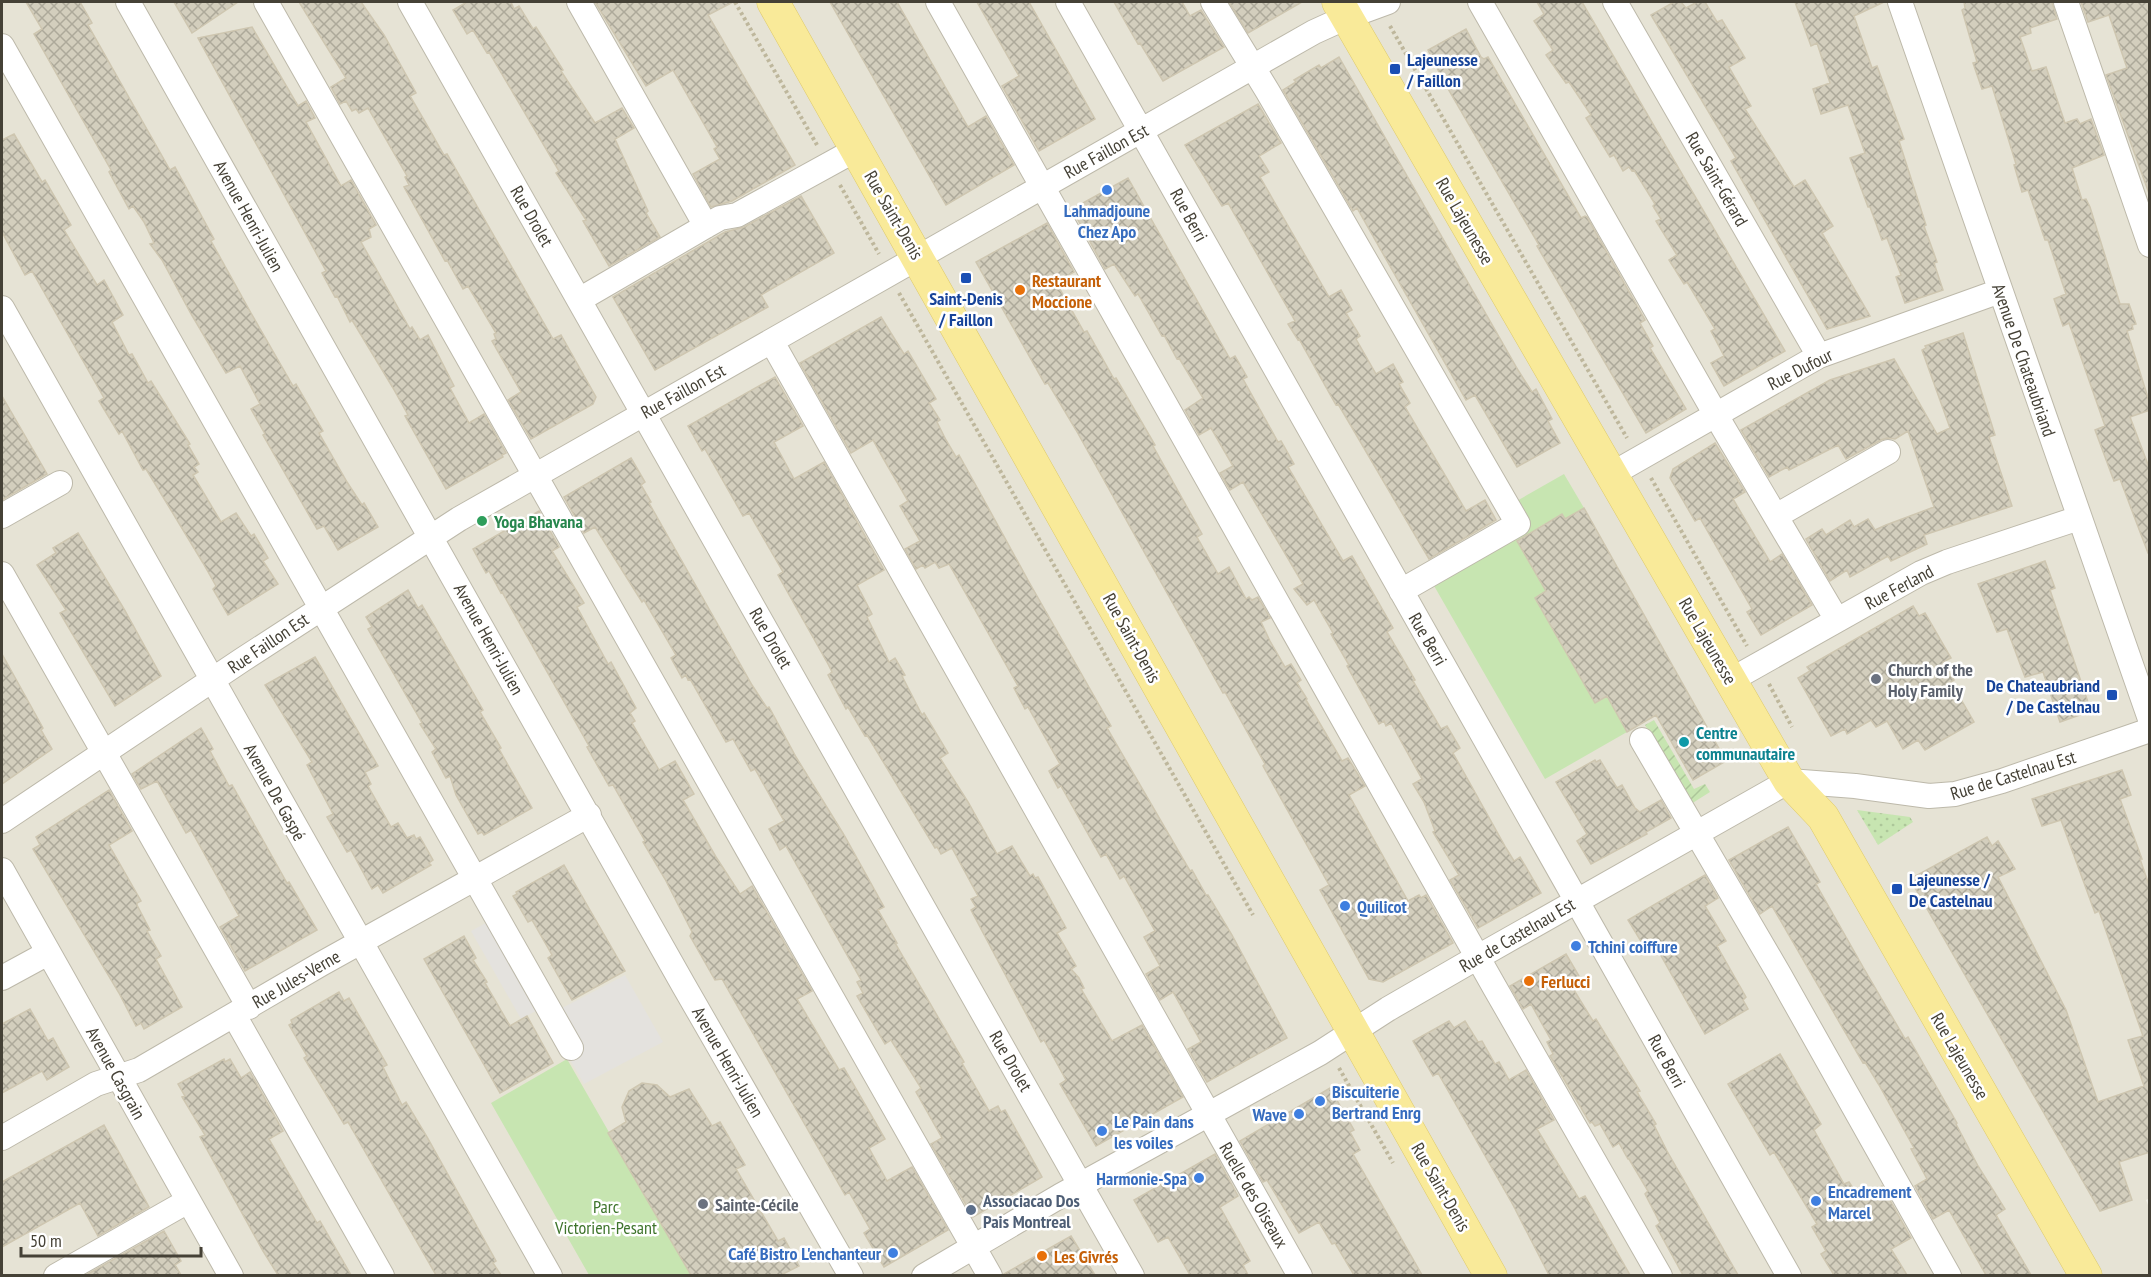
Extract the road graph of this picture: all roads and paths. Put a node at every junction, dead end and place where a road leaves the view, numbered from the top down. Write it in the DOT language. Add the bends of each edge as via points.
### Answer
graph roads {
  1 [pos="128,2"];
  2 [pos="266,2"];
  3 [pos="410,2"];
  4 [pos="579,2"];
  5 [pos="735,2"];
  6 [pos="773,2"];
  7 [pos="938,2"];
  8 [pos="1068,2"];
  9 [pos="1213,2"];
  10 [pos="1388,2"];
  11 [pos="1480,2"];
  12 [pos="1615,2"];
  13 [pos="1900,2"];
  14 [pos="2066,2"];
  15 [pos="1342,9"];
  16 [pos="2,46"];
  17 [pos="1402,46"];
  18 [pos="1254,67"];
  19 [pos="1141,131"];
  20 [pos="856,149"];
  21 [pos="828,165"];
  22 [pos="1043,186"];
  23 [pos="706,226"];
  24 [pos="873,243"];
  25 [pos="2150,245"];
  26 [pos="919,258"];
  27 [pos="2000,291"];
  28 [pos="900,296"];
  29 [pos="579,300"];
  30 [pos="2,308"];
  31 [pos="772,342"];
  32 [pos="1819,356"];
  33 [pos="644,413"];
  34 [pos="1716,414"];
  35 [pos="1629,441"];
  36 [pos="1888,452"];
  37 [pos="1612,474"];
  38 [pos="535,475"];
  39 [pos="1649,475"];
  40 [pos="60,483"];
  41 [pos="2,516"];
  42 [pos="1776,516"];
  43 [pos="2079,518"];
  44 [pos="430,536"];
  45 [pos="2,574"];
  46 [pos="1401,591"];
  47 [pos="321,608"];
  48 [pos="1837,620"];
  49 [pos="1748,647"];
  50 [pos="213,680"];
  51 [pos="1731,680"];
  52 [pos="1768,684"];
  53 [pos="2150,719"];
  54 [pos="1793,729"];
  55 [pos="2150,730"];
  56 [pos="1642,740"];
  57 [pos="104,753"];
  58 [pos="1789,781"];
  59 [pos="589,815"];
  60 [pos="2,821"];
  61 [pos="1696,833"];
  62 [pos="2,870"];
  63 [pos="475,878"];
  64 [pos="1576,901"];
  65 [pos="1248,907"];
  66 [pos="360,942"];
  67 [pos="48,953"];
  68 [pos="1478,957"];
  69 [pos="2,978"];
  70 [pos="241,1011"];
  71 [pos="1354,1031"];
  72 [pos="571,1048"];
  73 [pos="117,1077"];
  74 [pos="1208,1114"];
  75 [pos="2,1138"];
  76 [pos="1081,1185"];
  77 [pos="188,1201"];
  78 [pos="973,1247"];
  79 [pos="56,1275"];
  80 [pos="231,1275"];
  81 [pos="382,1275"];
  82 [pos="550,1275"];
  83 [pos="850,1275"];
  84 [pos="924,1275"];
  85 [pos="990,1275"];
  86 [pos="1132,1275"];
  87 [pos="1300,1275"];
  88 [pos="1491,1275"];
  89 [pos="1660,1275"];
  90 [pos="1789,1275"];
  91 [pos="1949,1275"];
  92 [pos="2086,1275"];
  1 -- 44 [label="street, Avenue Henri-Julien"];
  2 -- 38 [label="street"];
  3 -- 29 [label="street, Rue Drolet"];
  4 -- 23 [label="street"];
  5 -- 21 [label="path, Rue Saint-Denis"];
  6 -- 20 [label="main road, Rue Saint-Denis"];
  7 -- 22 [label="street"];
  8 -- 19 [label="street, Rue Berri"];
  9 -- 18 [label="street"];
  10 -- 15 [label="street, Rue Faillon Est"];
  11 -- 34 [label="street"];
  12 -- 32 [label="street, Rue Saint-Gérard"];
  13 -- 27 [label="street, Avenue De Chateaubriand"];
  14 -- 25 [label="street"];
  15 -- 18 [label="street, Rue Faillon Est" via="1314,32"];
  15 -- 37 [label="main road, Rue Lajeunesse"];
  16 -- 47 [label="street"];
  17 -- 35 [label="path, Rue Lajeunesse"];
  18 -- 19 [label="street, Rue Faillon Est"];
  18 -- 46 [label="street" via="1518,524"];
  19 -- 22 [label="street, Rue Faillon Est"];
  19 -- 46 [label="street, Rue Berri"];
  20 -- 21 [label="street"];
  20 -- 26 [label="main road, Rue Saint-Denis"];
  21 -- 23 [label="street" via="737,215"];
  21 -- 24 [label="path, Rue Saint-Denis"];
  22 -- 26 [label="street, Rue Faillon Est"];
  22 -- 68 [label="street"];
  23 -- 29 [label="street"];
  26 -- 31 [label="street, Rue Faillon Est"];
  26 -- 71 [label="main road, Rue Saint-Denis"];
  27 -- 32 [label="street, Rue Dufour"];
  27 -- 43 [label="street, Avenue De Chateaubriand"];
  28 -- 65 [label="path, Rue Saint-Denis"];
  29 -- 33 [label="street, Rue Drolet"];
  30 -- 50 [label="street, Avenue De Gaspé"];
  31 -- 33 [label="street, Rue Faillon Est"];
  31 -- 74 [label="street, Ruelle des Oiseaux"];
  32 -- 34 [label="street, Rue Dufour"];
  33 -- 38 [label="street, Rue Faillon Est"];
  33 -- 76 [label="street, Rue Drolet"];
  34 -- 37 [label="street, Rue Dufour"];
  34 -- 42 [label="street"];
  36 -- 42 [label="street"];
  37 -- 51 [label="main road, Rue Lajeunesse"];
  38 -- 44 [label="street, Rue Faillon Est"];
  38 -- 78 [label="street"];
  39 -- 49 [label="path, Rue Lajeunesse"];
  40 -- 41 [label="street"];
  42 -- 48 [label="street"];
  43 -- 48 [label="street, Rue Ferland" via="1935,567"];
  43 -- 53 [label="street, Avenue De Chateaubriand"];
  44 -- 47 [label="street, Rue Faillon Est"];
  44 -- 59 [label="street, Avenue Henri-Julien"];
  45 -- 57 [label="street"];
  46 -- 64 [label="street, Rue Berri"];
  47 -- 50 [label="street, Rue Faillon Est"];
  47 -- 63 [label="street"];
  48 -- 51 [label="street, Rue Ferland"];
  50 -- 57 [label="street, Rue Faillon Est"];
  50 -- 66 [label="street, Avenue De Gaspé"];
  51 -- 58 [label="main road, Rue Lajeunesse"];
  52 -- 54 [label="path"];
  55 -- 58 [label="street, Rue de Castelnau Est" via="1955,794 1929,796"];
  56 -- 61 [label="street"];
  57 -- 60 [label="street, Rue Faillon Est"];
  57 -- 70 [label="street"];
  58 -- 61 [label="street, Rue de Castelnau Est"];
  58 -- 92 [label="main road, Rue Lajeunesse" via="1823,817"];
  59 -- 63 [label="street, Rue Jules-Verne"];
  59 -- 83 [label="street, Avenue Henri-Julien"];
  61 -- 64 [label="street, Rue de Castelnau Est"];
  61 -- 91 [label="street"];
  62 -- 67 [label="street, Avenue Casgrain"];
  63 -- 66 [label="street, Rue Jules-Verne"];
  63 -- 72 [label="street"];
  64 -- 68 [label="street, Rue de Castelnau Est"];
  64 -- 90 [label="street, Rue Berri"];
  66 -- 70 [label="street, Rue Jules-Verne"];
  66 -- 82 [label="street, Avenue De Gaspé"];
  67 -- 69 [label="street"];
  67 -- 73 [label="street, Avenue Casgrain"];
  68 -- 71 [label="street, Rue de Castelnau Est"];
  68 -- 89 [label="street"];
  70 -- 73 [label="street, Rue Jules-Verne" via="139,1070"];
  70 -- 81 [label="street"];
  71 -- 74 [label="street, Rue de Castelnau Est"];
  71 -- 88 [label="main road, Rue Saint-Denis"];
  73 -- 75 [label="street, Rue Jules-Verne" via="96,1084"];
  73 -- 77 [label="street, Avenue Casgrain"];
  74 -- 76 [label="street, Rue de Castelnau Est"];
  74 -- 87 [label="street, Ruelle des Oiseaux"];
  76 -- 78 [label="street, Rue de Castelnau Est"];
  76 -- 86 [label="street, Rue Drolet"];
  77 -- 79 [label="street"];
  77 -- 80 [label="street, Avenue Casgrain"];
  78 -- 84 [label="street, Rue de Castelnau Est"];
  78 -- 85 [label="street"];
}
